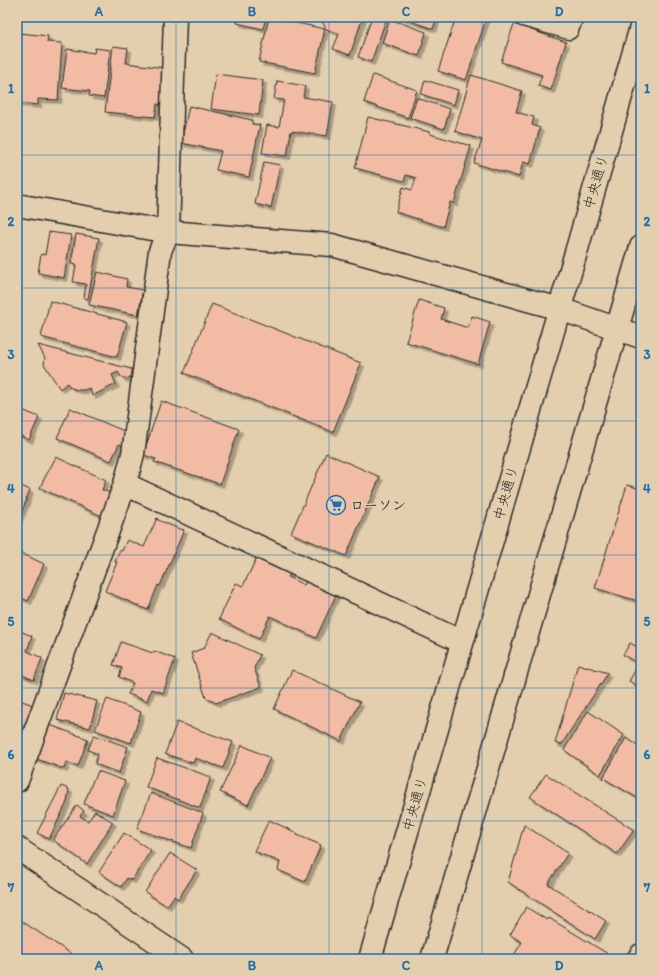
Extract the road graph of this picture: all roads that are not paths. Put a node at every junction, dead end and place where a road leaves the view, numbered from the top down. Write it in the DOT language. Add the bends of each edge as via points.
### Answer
graph roads {
  1 [pos="175,17"];
  2 [pos="523,17"];
  3 [pos="574,17"];
  4 [pos="641,27"];
  5 [pos="17,205"];
  6 [pos="168,232"];
  7 [pos="641,247"];
  8 [pos="560,309"];
  9 [pos="618,328"];
  10 [pos="641,337"];
  11 [pos="125,484"];
  12 [pos="462,642"];
  13 [pos="17,781"];
  14 [pos="17,848"];
  15 [pos="641,955"];
  16 [pos="182,959"];
  17 [pos="370,959"];
  18 [pos="432,959"];
  19 [pos="638,959"];
  1 -- 6 [label="main road"];
  2 -- 3 [label="lane" via="570,30"];
  4 -- 8 [label="main road, 中央通り"];
  5 -- 6 [label="main road"];
  6 -- 8 [label="main road" via="332,245"];
  6 -- 11 [label="main road" via="160,251 133,454"];
  7 -- 9 [label="main road"];
  8 -- 9 [label="main road"];
  8 -- 12 [label="main road, 中央通り"];
  9 -- 10 [label="main road"];
  9 -- 18 [label="main road"];
  11 -- 12 [label="main road"];
  11 -- 13 [label="main road"];
  12 -- 17 [label="main road, 中央通り"];
  14 -- 16 [label="main road"];
  15 -- 19 [label="main road"];
}
